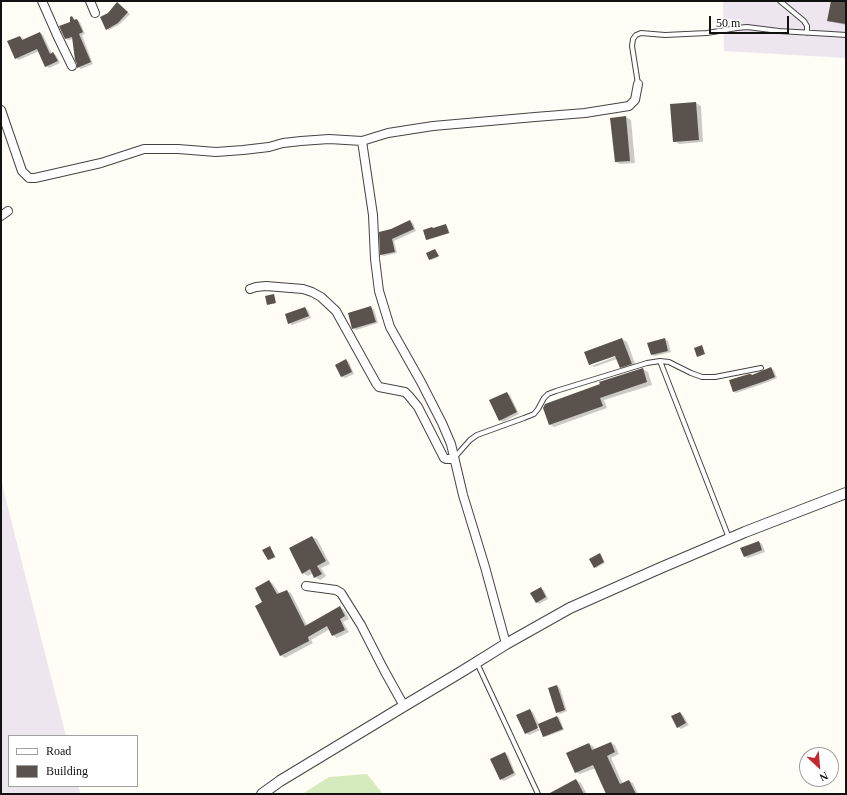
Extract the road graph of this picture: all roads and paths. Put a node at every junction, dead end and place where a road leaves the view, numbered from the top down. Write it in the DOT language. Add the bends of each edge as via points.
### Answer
graph roads {
  1 [pos="42,1"];
  2 [pos="90,1"];
  3 [pos="780,1"];
  4 [pos="95,13"];
  5 [pos="807,33"];
  6 [pos="846,35"];
  7 [pos="72,66"];
  8 [pos="638,84"];
  9 [pos="1,110"];
  10 [pos="362,141"];
  11 [pos="8,211"];
  12 [pos="1,216"];
  13 [pos="250,289"];
  14 [pos="660,361"];
  15 [pos="761,368"];
  16 [pos="454,459"];
  17 [pos="846,493"];
  18 [pos="729,539"];
  19 [pos="306,586"];
  20 [pos="506,644"];
  21 [pos="477,662"];
  22 [pos="404,706"];
  23 [pos="262,794"];
  24 [pos="538,794"];
  1 -- 7 [label="street"];
  2 -- 4 [label="street"];
  3 -- 5 [label="lane" via="804,21"];
  5 -- 6 [label="lane"];
  5 -- 8 [label="lane" via="747,27 707,33 640,33 633,39 632,46"];
  8 -- 10 [label="street" via="635,100 629,106 585,113 433,126 388,133"];
  9 -- 10 [label="street" via="22,171 29,178 71,171 144,149 216,152 301,141"];
  10 -- 16 [label="street" via="374,215 379,291 390,327 442,423"];
  11 -- 12 [label="street"];
  13 -- 16 [label="street" via="266,286 303,290 321,297 336,311 379,387 405,392 410,396 418,406 444,458"];
  14 -- 15 [label="lane" via="669,362 702,377"];
  14 -- 16 [label="lane" via="647,362 548,394 534,414 477,435"];
  14 -- 18 [label="lane"];
  16 -- 20 [label="street"];
  17 -- 18 [label="street"];
  18 -- 20 [label="street" via="570,608"];
  19 -- 22 [label="street" via="342,593"];
  20 -- 21 [label="street"];
  21 -- 22 [label="street"];
  21 -- 24 [label="lane"];
  22 -- 23 [label="street"];
}
